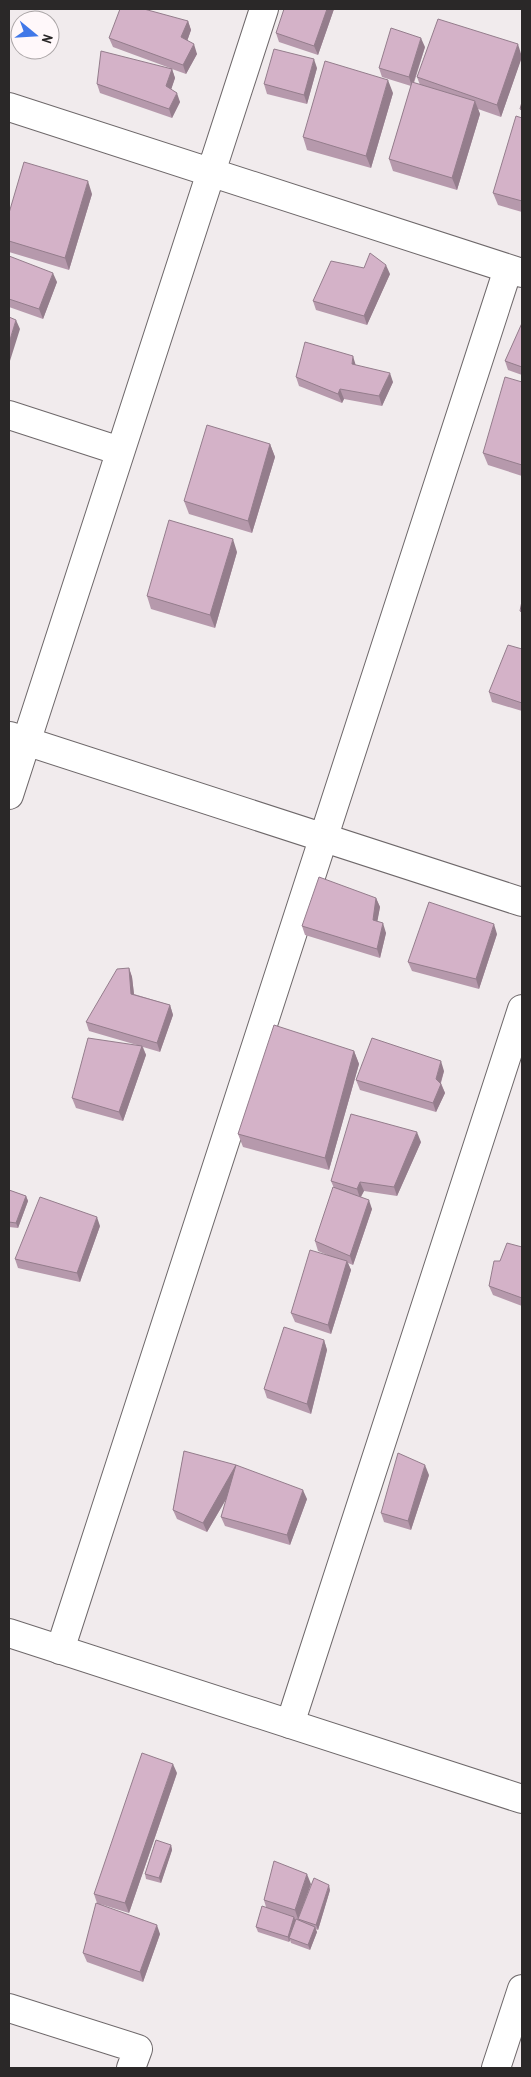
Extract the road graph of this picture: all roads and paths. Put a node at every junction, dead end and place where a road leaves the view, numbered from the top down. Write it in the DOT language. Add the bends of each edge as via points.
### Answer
graph roads {
  1 [pos="264,9"];
  2 [pos="9,107"];
  3 [pos="211,172"];
  4 [pos="515,271"];
  5 [pos="9,415"];
  6 [pos="120,451"];
  7 [pos="17,739"];
  8 [pos="9,796"];
  9 [pos="324,838"];
  10 [pos="522,902"];
  11 [pos="522,1009"];
  12 [pos="9,1633"];
  13 [pos="60,1650"];
  14 [pos="290,1724"];
  15 [pos="522,1799"];
  16 [pos="522,1989"];
  17 [pos="9,2008"];
  18 [pos="131,2068"];
  19 [pos="496,2068"];
  1 -- 3 [label="street"];
  2 -- 3 [label="street"];
  3 -- 4 [label="street"];
  3 -- 6 [label="street"];
  4 -- 9 [label="street"];
  5 -- 6 [label="street"];
  6 -- 7 [label="street"];
  7 -- 8 [label="street"];
  7 -- 9 [label="street"];
  9 -- 10 [label="street"];
  9 -- 13 [label="street"];
  11 -- 14 [label="street"];
  12 -- 13 [label="street"];
  13 -- 14 [label="street"];
  14 -- 15 [label="street"];
  16 -- 19 [label="street"];
  17 -- 18 [label="street" via="138,2049"];
}
